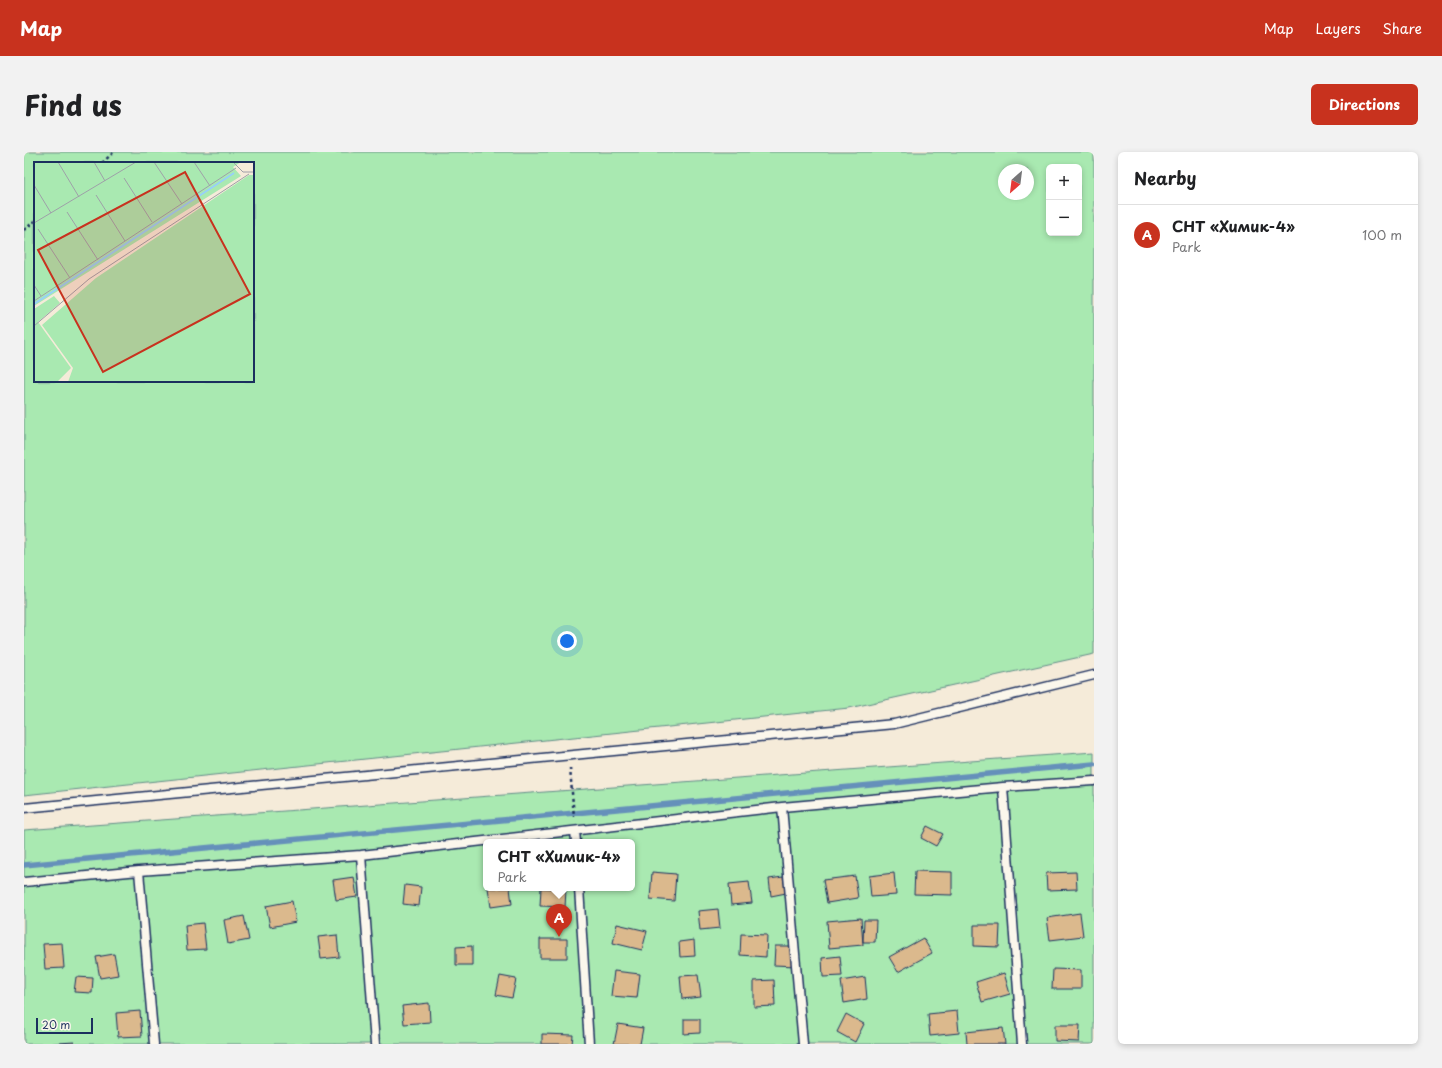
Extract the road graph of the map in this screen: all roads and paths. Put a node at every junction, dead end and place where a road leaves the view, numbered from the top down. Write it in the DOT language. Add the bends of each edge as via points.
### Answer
graph roads {
  1 [pos="114,152"];
  2 [pos="103,162"];
  3 [pos="34,222"];
  4 [pos="24,230"];
  5 [pos="1094,675"];
  6 [pos="569,756"];
  7 [pos="1094,780"];
  8 [pos="1003,787"];
  9 [pos="782,807"];
  10 [pos="24,808"];
  11 [pos="576,831"];
  12 [pos="504,839"];
  13 [pos="576,839"];
  14 [pos="483,841"];
  15 [pos="361,855"];
  16 [pos="139,871"];
  17 [pos="24,882"];
  18 [pos="579,891"];
  19 [pos="154,1044"];
  20 [pos="375,1044"];
  21 [pos="589,1044"];
  22 [pos="803,1044"];
  23 [pos="1022,1044"];
  1 -- 2 [label="path"];
  3 -- 4 [label="path"];
  5 -- 6 [label="lane" via="894,724"];
  6 -- 10 [label="lane"];
  6 -- 11 [label="path"];
  7 -- 8 [label="lane"];
  8 -- 9 [label="lane"];
  8 -- 23 [label="lane"];
  9 -- 11 [label="lane"];
  9 -- 22 [label="lane"];
  11 -- 12 [label="lane"];
  11 -- 13 [label="lane"];
  14 -- 15 [label="lane"];
  15 -- 16 [label="lane"];
  15 -- 20 [label="lane"];
  16 -- 17 [label="lane"];
  16 -- 19 [label="lane"];
  18 -- 21 [label="lane"];
}
